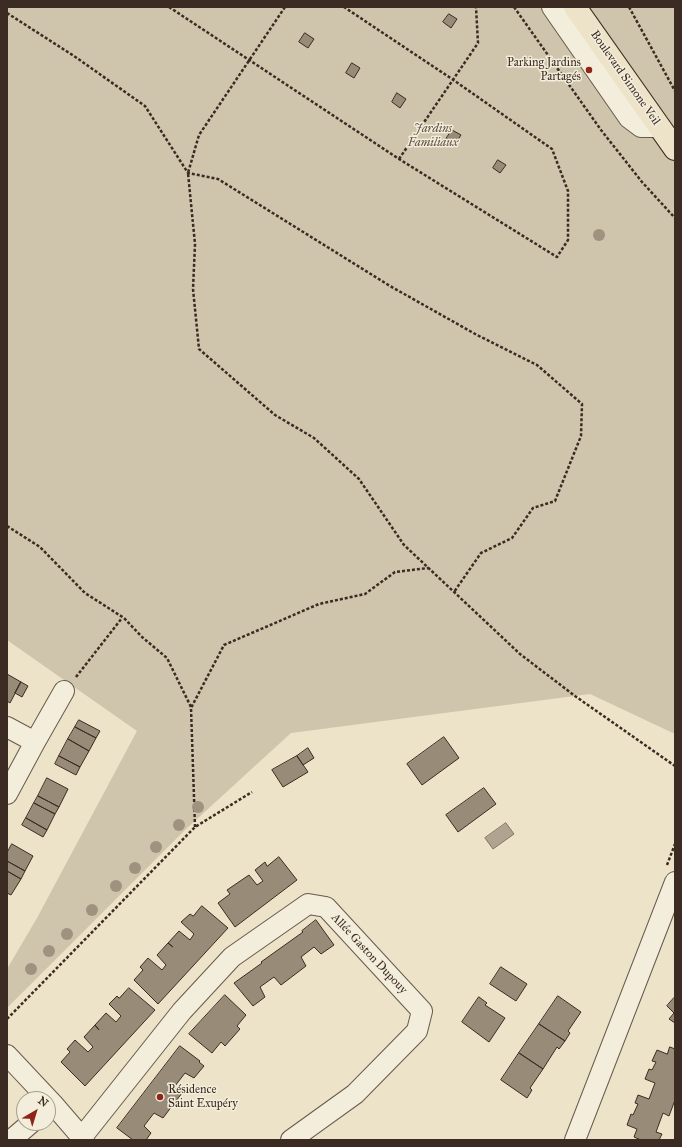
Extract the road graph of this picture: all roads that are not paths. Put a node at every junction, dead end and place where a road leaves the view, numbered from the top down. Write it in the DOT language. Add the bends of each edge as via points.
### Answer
graph roads {
  1 [pos="552,7"];
  2 [pos="575,7"];
  3 [pos="660,127"];
  4 [pos="675,149"];
  5 [pos="64,691"];
  6 [pos="7,727"];
  7 [pos="35,742"];
  8 [pos="7,794"];
  9 [pos="675,882"];
  10 [pos="7,1055"];
  11 [pos="37,1091"];
  12 [pos="56,1112"];
  13 [pos="22,1131"];
  14 [pos="83,1139"];
  15 [pos="11,1140"];
  16 [pos="291,1140"];
  17 [pos="575,1140"];
  1 -- 3 [label="street" via="629,118 641,127"];
  2 -- 3 [label="main road, Boulevard Simone Veil"];
  3 -- 4 [label="main road, Boulevard Simone Veil"];
  5 -- 7 [label="street"];
  6 -- 7 [label="street"];
  7 -- 8 [label="street"];
  9 -- 17 [label="street"];
  10 -- 11 [label="street"];
  12 -- 14 [label="street"];
  13 -- 15 [label="street"];
  14 -- 16 [label="street, Allée Gaston Dupouy" via="182,1011 232,958 308,904 326,907 422,1010 417,1031 355,1094"];
}
